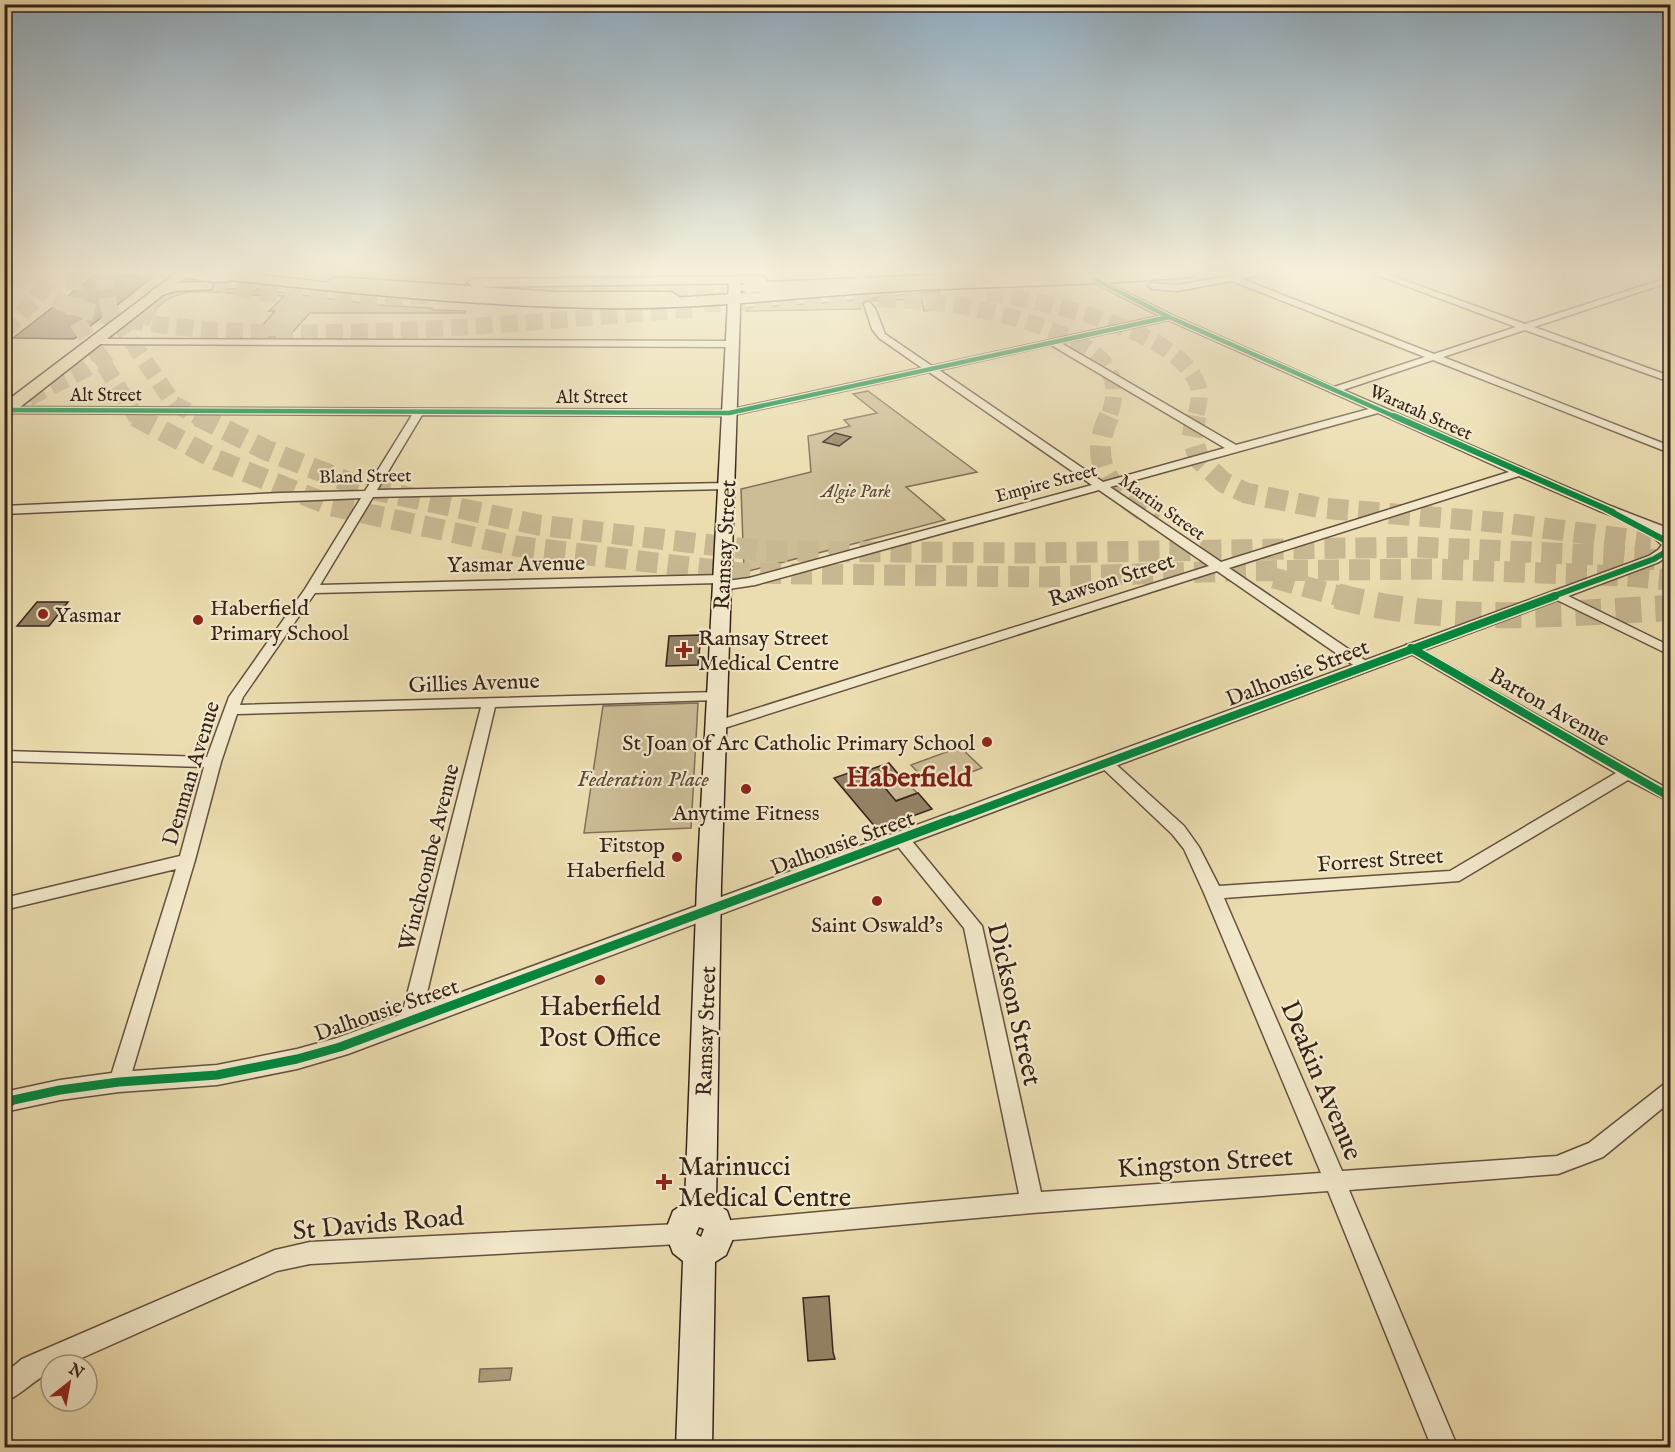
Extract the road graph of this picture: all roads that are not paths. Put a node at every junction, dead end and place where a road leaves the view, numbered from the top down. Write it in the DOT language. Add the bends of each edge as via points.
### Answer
graph roads {
  1 [pos="86,341"];
  2 [pos="732,341"];
  3 [pos="891,341"];
  4 [pos="1064,341"];
  5 [pos="1223,341"];
  6 [pos="1394,341"];
  7 [pos="1485,341"];
  8 [pos="1566,341"];
  9 [pos="94,342"];
  10 [pos="1054,343"];
  11 [pos="732,344"];
  12 [pos="1436,357"];
  13 [pos="932,370"];
  14 [pos="1667,375"];
  15 [pos="1334,390"];
  16 [pos="5,407"];
  17 [pos="1378,410"];
  18 [pos="419,412"];
  19 [pos="729,413"];
  20 [pos="1236,450"];
  21 [pos="1671,450"];
  22 [pos="1519,472"];
  23 [pos="726,486"];
  24 [pos="1101,486"];
  25 [pos="370,493"];
  26 [pos="4,510"];
  27 [pos="1666,533"];
  28 [pos="1218,567"];
  29 [pos="722,582"];
  30 [pos="311,589"];
  31 [pos="1558,595"];
  32 [pos="1411,648"];
  33 [pos="1671,651"];
  34 [pos="1364,666"];
  35 [pos="717,696"];
  36 [pos="489,703"];
  37 [pos="232,710"];
  38 [pos="715,726"];
  39 [pos="4,756"];
  40 [pos="213,762"];
  41 [pos="1105,763"];
  42 [pos="1629,772"];
  43 [pos="1671,796"];
  44 [pos="901,839"];
  45 [pos="187,860"];
  46 [pos="1213,893"];
  47 [pos="4,904"];
  48 [pos="708,911"];
  49 [pos="410,1022"];
  50 [pos="119,1082"];
  51 [pos="1671,1091"];
  52 [pos="4,1102"];
  53 [pos="1336,1182"];
  54 [pos="1032,1203"];
  55 [pos="700,1232"];
  56 [pos="4,1390"];
  57 [pos="694,1448"];
  58 [pos="1445,1448"];
  1 -- 16 [label="main road"];
  2 -- 11 [label="main road, Ramsay Street"];
  3 -- 13 [label="street, Martin Street"];
  4 -- 10 [label="street, Alt Street"];
  5 -- 15 [label="street, Waratah Street"];
  6 -- 12 [label="street"];
  7 -- 12 [label="street"];
  8 -- 14 [label="street"];
  9 -- 11 [label="street"];
  9 -- 16 [label="main road"];
  10 -- 13 [label="street, Alt Street"];
  10 -- 20 [label="street"];
  11 -- 19 [label="main road, Ramsay Street"];
  12 -- 15 [label="street"];
  12 -- 21 [label="street"];
  13 -- 19 [label="street, Alt Street"];
  13 -- 24 [label="street, Martin Street"];
  15 -- 17 [label="street, Waratah Street"];
  16 -- 18 [label="street, Alt Street"];
  17 -- 20 [label="street, Empire Street"];
  17 -- 22 [label="street, Waratah Street"];
  18 -- 19 [label="street, Alt Street"];
  18 -- 25 [label="street, Denman Avenue"];
  19 -- 23 [label="main road, Ramsay Street"];
  20 -- 24 [label="street, Empire Street"];
  22 -- 27 [label="street, Waratah Street"];
  22 -- 28 [label="street, Rawson Street"];
  23 -- 25 [label="street, Bland Street"];
  23 -- 29 [label="main road, Ramsay Street"];
  24 -- 28 [label="street, Martin Street"];
  24 -- 29 [label="street, Empire Street" via="759,579"];
  25 -- 26 [label="street, Bland Street"];
  25 -- 30 [label="street, Denman Avenue"];
  27 -- 31 [label="street, Dalhousie Street" via="1664,553 1654,559"];
  28 -- 34 [label="street, Martin Street"];
  28 -- 38 [label="street, Rawson Street"];
  29 -- 30 [label="street, Yasmar Avenue"];
  29 -- 35 [label="main road, Ramsay Street"];
  30 -- 37 [label="street, Denman Avenue" via="236,697"];
  31 -- 32 [label="street, Dalhousie Street"];
  31 -- 33 [label="street"];
  32 -- 34 [label="street, Dalhousie Street"];
  32 -- 42 [label="street, Barton Avenue"];
  34 -- 41 [label="street, Dalhousie Street"];
  35 -- 36 [label="street, Gillies Avenue"];
  35 -- 38 [label="main road, Ramsay Street"];
  36 -- 37 [label="street, Gillies Avenue"];
  36 -- 49 [label="street, Winchcombe Avenue"];
  37 -- 40 [label="street, Denman Avenue"];
  38 -- 48 [label="main road, Ramsay Street"];
  39 -- 40 [label="street"];
  40 -- 45 [label="street, Denman Avenue"];
  41 -- 44 [label="street, Dalhousie Street"];
  41 -- 46 [label="street, Deakin Avenue" via="1187,838"];
  42 -- 43 [label="street, Barton Avenue"];
  42 -- 46 [label="street, Forrest Street" via="1453,877"];
  44 -- 48 [label="street, Dalhousie Street"];
  44 -- 54 [label="street, Dickson Street" via="973,926"];
  45 -- 47 [label="street"];
  45 -- 50 [label="street, Denman Avenue"];
  46 -- 53 [label="street, Deakin Avenue"];
  48 -- 49 [label="street, Dalhousie Street"];
  48 -- 55 [label="main road, Ramsay Street"];
  49 -- 50 [label="street, Dalhousie Street" via="340,1047 252,1069 182,1079"];
  50 -- 52 [label="street, Dalhousie Street"];
  51 -- 53 [label="street, Kingston Street" via="1596,1150 1558,1165"];
  53 -- 54 [label="street, Kingston Street"];
  53 -- 58 [label="street, Deakin Avenue"];
  54 -- 55 [label="street, Kingston Street"];
  55 -- 56 [label="street, St Davids Road" via="310,1253 274,1261 51,1359 23,1373"];
  55 -- 57 [label="main road, Ramsay Street"];
}
